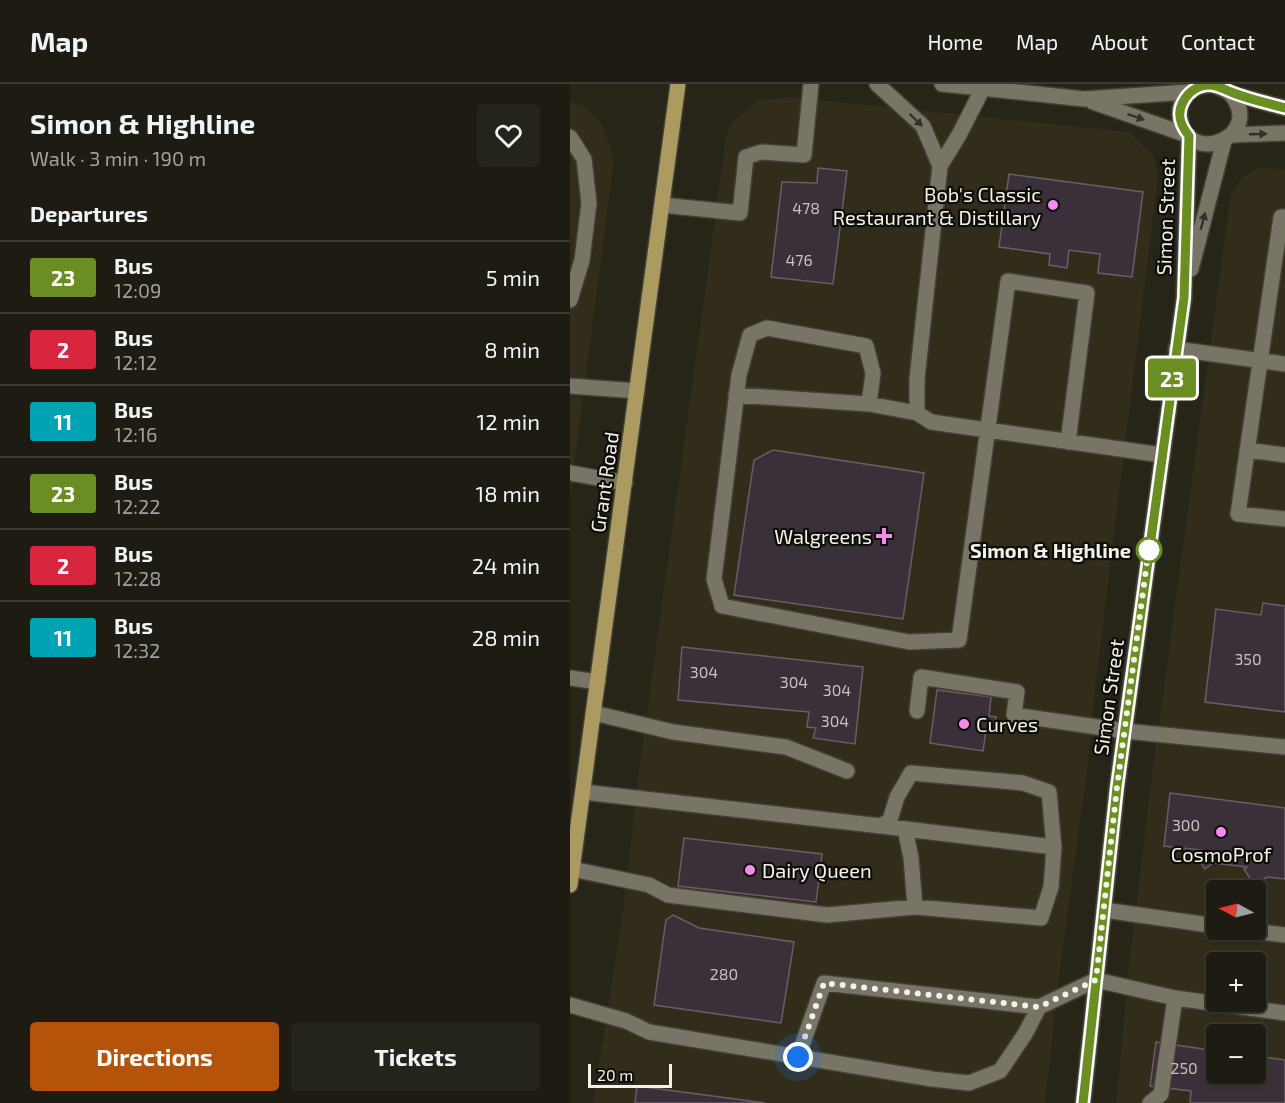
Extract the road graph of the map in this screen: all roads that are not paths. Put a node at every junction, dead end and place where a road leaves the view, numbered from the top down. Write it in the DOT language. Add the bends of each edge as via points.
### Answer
graph roads {
  1 [pos="678,84"];
  2 [pos="811,84"];
  3 [pos="877,84"];
  4 [pos="942,84"];
  5 [pos="982,88"];
  6 [pos="1191,89"];
  7 [pos="1227,89"];
  8 [pos="1084,99"];
  9 [pos="1285,108"];
  10 [pos="1285,133"];
  11 [pos="1188,136"];
  12 [pos="570,137"];
  13 [pos="1228,138"];
  14 [pos="940,166"];
  15 [pos="662,205"];
  16 [pos="1285,217"];
  17 [pos="1184,298"];
  18 [pos="570,300"];
  19 [pos="1176,349"];
  20 [pos="1260,361"];
  21 [pos="1285,364"];
  22 [pos="570,386"];
  23 [pos="637,391"];
  24 [pos="736,395"];
  25 [pos="869,404"];
  26 [pos="917,413"];
  27 [pos="989,430"];
  28 [pos="1068,442"];
  29 [pos="1247,450"];
  30 [pos="1162,455"];
  31 [pos="1285,455"];
  32 [pos="570,473"];
  33 [pos="625,483"];
  34 [pos="1285,519"];
  35 [pos="570,678"];
  36 [pos="598,682"];
  37 [pos="916,711"];
  38 [pos="594,713"];
  39 [pos="1125,731"];
  40 [pos="1285,747"];
  41 [pos="847,771"];
  42 [pos="583,792"];
  43 [pos="881,826"];
  44 [pos="905,829"];
  45 [pos="1054,847"];
  46 [pos="572,869"];
  47 [pos="570,885"];
  48 [pos="915,907"];
  49 [pos="1104,910"];
  50 [pos="1206,925"];
  51 [pos="1266,933"];
  52 [pos="1285,935"];
  53 [pos="1096,980"];
  54 [pos="1175,998"];
  55 [pos="570,1005"];
  56 [pos="1039,1007"];
  57 [pos="1285,1013"];
  58 [pos="798,1057"];
  59 [pos="1083,1103"];
  60 [pos="1150,1103"];
  1 -- 15 [label="main road, Grant Road"];
  2 -- 15 [label="street" via="804,155 761,152 746,157 741,213"];
  3 -- 14 [label="street, one-way" via="923,126"];
  4 -- 5 [label="street"];
  5 -- 8 [label="street"];
  5 -- 14 [label="street"];
  6 -- 7 [label="street" via="1208,85"];
  6 -- 8 [label="street"];
  6 -- 11 [label="street" via="1179,111"];
  7 -- 9 [label="street"];
  7 -- 13 [label="street" via="1239,108 1239,118"];
  8 -- 11 [label="street, one-way"];
  13 -- 10 [label="street, one-way"];
  11 -- 13 [label="street" via="1206,145"];
  11 -- 17 [label="street, Simon Street"];
  12 -- 18 [label="street" via="585,159 589,203 582,260"];
  17 -- 13 [label="street, Simon Street, one-way"];
  14 -- 26 [label="street" via="917,379"];
  15 -- 23 [label="main road, Grant Road"];
  16 -- 20 [label="street" via="1281,217"];
  17 -- 19 [label="street, Simon Street"];
  19 -- 20 [label="street"];
  19 -- 30 [label="street, Simon Street"];
  20 -- 21 [label="street"];
  20 -- 29 [label="street"];
  22 -- 23 [label="street"];
  23 -- 33 [label="main road, Grant Road"];
  24 -- 25 [label="street"];
  24 -- 25 [label="street" via="750,335 767,328 867,346 873,373"];
  24 -- 27 [label="street" via="714,579 722,606 909,642 959,640"];
  25 -- 26 [label="street"];
  26 -- 27 [label="street" via="931,422"];
  27 -- 28 [label="street"];
  27 -- 28 [label="street" via="1008,281 1087,293"];
  28 -- 30 [label="street"];
  29 -- 31 [label="street"];
  29 -- 34 [label="street" via="1238,514"];
  30 -- 39 [label="street, Simon Street"];
  32 -- 33 [label="street"];
  33 -- 36 [label="main road, Grant Road"];
  35 -- 36 [label="street"];
  36 -- 38 [label="main road, Grant Road"];
  37 -- 39 [label="street" via="921,677 1017,692 1014,715"];
  38 -- 41 [label="street" via="673,732 786,747"];
  38 -- 42 [label="main road, Grant Road"];
  39 -- 40 [label="street"];
  39 -- 49 [label="street, Simon Street"];
  42 -- 43 [label="street"];
  42 -- 46 [label="main road, Grant Road"];
  43 -- 44 [label="street"];
  43 -- 45 [label="street" via="890,820 911,773 1023,783 1049,792"];
  44 -- 45 [label="street"];
  44 -- 48 [label="street"];
  45 -- 48 [label="street" via="1050,887 1041,918"];
  46 -- 47 [label="main road, Grant Road"];
  46 -- 48 [label="street" via="649,885 668,895 826,915"];
  49 -- 50 [label="street"];
  49 -- 53 [label="street, Simon Street"];
  51 -- 52 [label="street"];
  53 -- 54 [label="street"];
  53 -- 56 [label="street"];
  53 -- 59 [label="street, Simon Street"];
  54 -- 57 [label="street"];
  54 -- 60 [label="street" via="1161,1094"];
  55 -- 58 [label="street" via="626,1021 648,1032"];
  56 -- 58 [label="street" via="1000,1071 969,1083"];
  56 -- 58 [label="street" via="824,983"];
}
